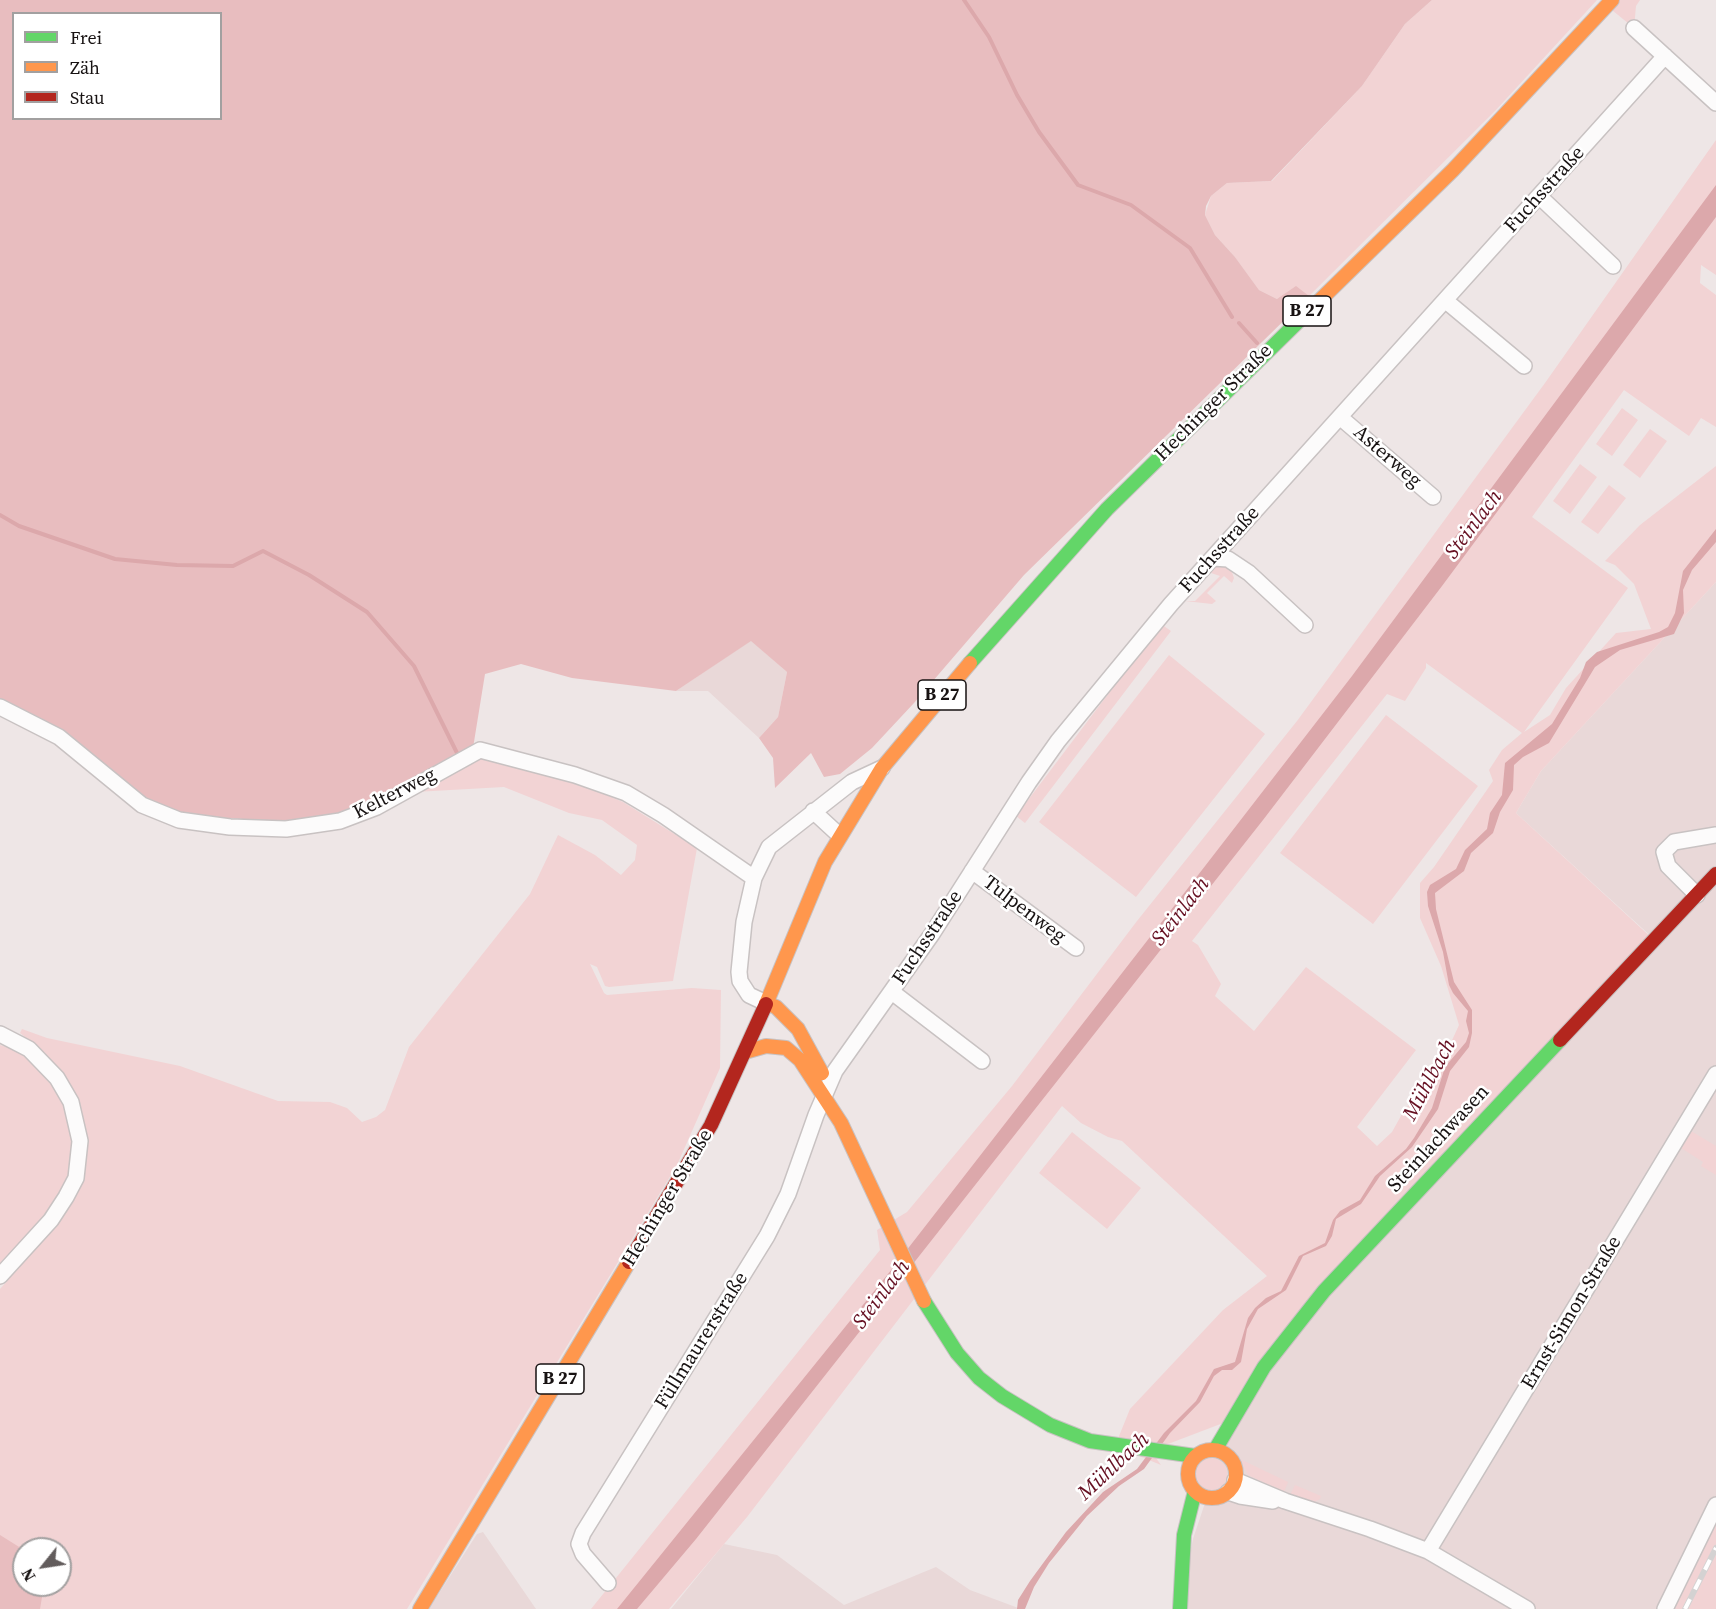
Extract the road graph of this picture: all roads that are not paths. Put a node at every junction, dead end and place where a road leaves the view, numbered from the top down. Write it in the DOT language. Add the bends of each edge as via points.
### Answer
graph roads {
  1 [pos="1612,0"];
  2 [pos="1634,28"];
  3 [pos="1665,56"];
  4 [pos="1716,103"];
  5 [pos="1539,196"];
  6 [pos="1613,266"];
  7 [pos="1446,301"];
  8 [pos="1524,366"];
  9 [pos="1341,417"];
  10 [pos="1433,497"];
  11 [pos="1213,558"];
  12 [pos="1305,625"];
  13 [pos="0,707"];
  14 [pos="882,768"];
  15 [pos="813,811"];
  16 [pos="839,835"];
  17 [pos="1716,835"];
  18 [pos="972,871"];
  19 [pos="1716,874"];
  20 [pos="754,878"];
  21 [pos="1697,895"];
  22 [pos="1076,948"];
  23 [pos="892,992"];
  24 [pos="766,1003"];
  25 [pos="0,1034"];
  26 [pos="746,1052"];
  27 [pos="800,1060"];
  28 [pos="982,1061"];
  29 [pos="1716,1074"];
  30 [pos="826,1091"];
  31 [pos="0,1276"];
  32 [pos="1215,1450"];
  33 [pos="1195,1456"];
  34 [pos="1171,1466"];
  35 [pos="1232,1486"];
  36 [pos="1199,1498"];
  37 [pos="1716,1505"];
  38 [pos="1428,1551"];
  39 [pos="608,1583"];
  40 [pos="420,1609"];
  41 [pos="1180,1609"];
  42 [pos="1527,1609"];
  43 [pos="1665,1609"];
  1 -- 14 [label="main road, Hechinger Straße / B 27" via="1453,170 1107,509"];
  2 -- 3 [label="street"];
  3 -- 4 [label="street"];
  3 -- 5 [label="street, Fuchsstraße"];
  5 -- 6 [label="street"];
  5 -- 7 [label="street, Fuchsstraße"];
  7 -- 8 [label="street"];
  7 -- 9 [label="street, Fuchsstraße"];
  9 -- 10 [label="street, Asterweg"];
  9 -- 11 [label="street, Fuchsstraße"];
  11 -- 12 [label="street" via="1228,559 1254,577"];
  11 -- 18 [label="street, Fuchsstraße" via="1058,741"];
  13 -- 20 [label="street, Kelterweg" via="59,737 142,805 178,820 286,829 340,821 377,807 480,750 626,793"];
  14 -- 15 [label="street, Hechinger Straße" via="859,777"];
  14 -- 16 [label="main road, Hechinger Straße / B 27"];
  15 -- 16 [label="street"];
  15 -- 20 [label="street, Hechinger Straße" via="769,847"];
  16 -- 24 [label="main road, Hechinger Straße / B 27" via="810,894"];
  17 -- 21 [label="street" via="1674,842 1664,852 1665,859"];
  18 -- 22 [label="street, Tulpenweg"];
  18 -- 23 [label="street, Fuchsstraße"];
  19 -- 21 [label="main road, Steinlachwasen"];
  20 -- 24 [label="street, Hechinger Straße" via="744,922 740,981 749,995"];
  21 -- 32 [label="main road, Steinlachwasen" via="1324,1292 1264,1367"];
  23 -- 28 [label="street"];
  23 -- 30 [label="street, Fuchsstraße" via="835,1071"];
  24 -- 26 [label="main road, Hechinger Straße / B 27"];
  24 -- 27 [label="main road"];
  24 -- 30 [label="main road" via="776,1007 798,1029"];
  25 -- 31 [label="street" via="29,1049 57,1078 77,1121 79,1161 76,1178 51,1220"];
  26 -- 27 [label="main road" via="766,1046 786,1048"];
  26 -- 40 [label="main road, Hechinger Straße / B 27" via="680,1180"];
  27 -- 30 [label="main road"];
  29 -- 38 [label="street, Ernst-Simon-Straße"];
  30 -- 34 [label="main road" via="922,1295 948,1342 979,1378 1050,1425"];
  30 -- 39 [label="street, Füllmaurerstraße" via="789,1194 767,1236 583,1533 579,1544 583,1554"];
  32 -- 33 [label="main road"];
  32 -- 35 [label="main road" via="1226,1454 1233,1463"];
  33 -- 34 [label="main road"];
  33 -- 34 [label="main road" via="1188,1467"];
  34 -- 36 [label="main road"];
  35 -- 36 [label="main road" via="1220,1497"];
  35 -- 38 [label="street" via="1240,1496 1285,1501"];
  36 -- 41 [label="main road" via="1183,1556"];
  37 -- 43 [label="street"];
  38 -- 42 [label="street"];
}
